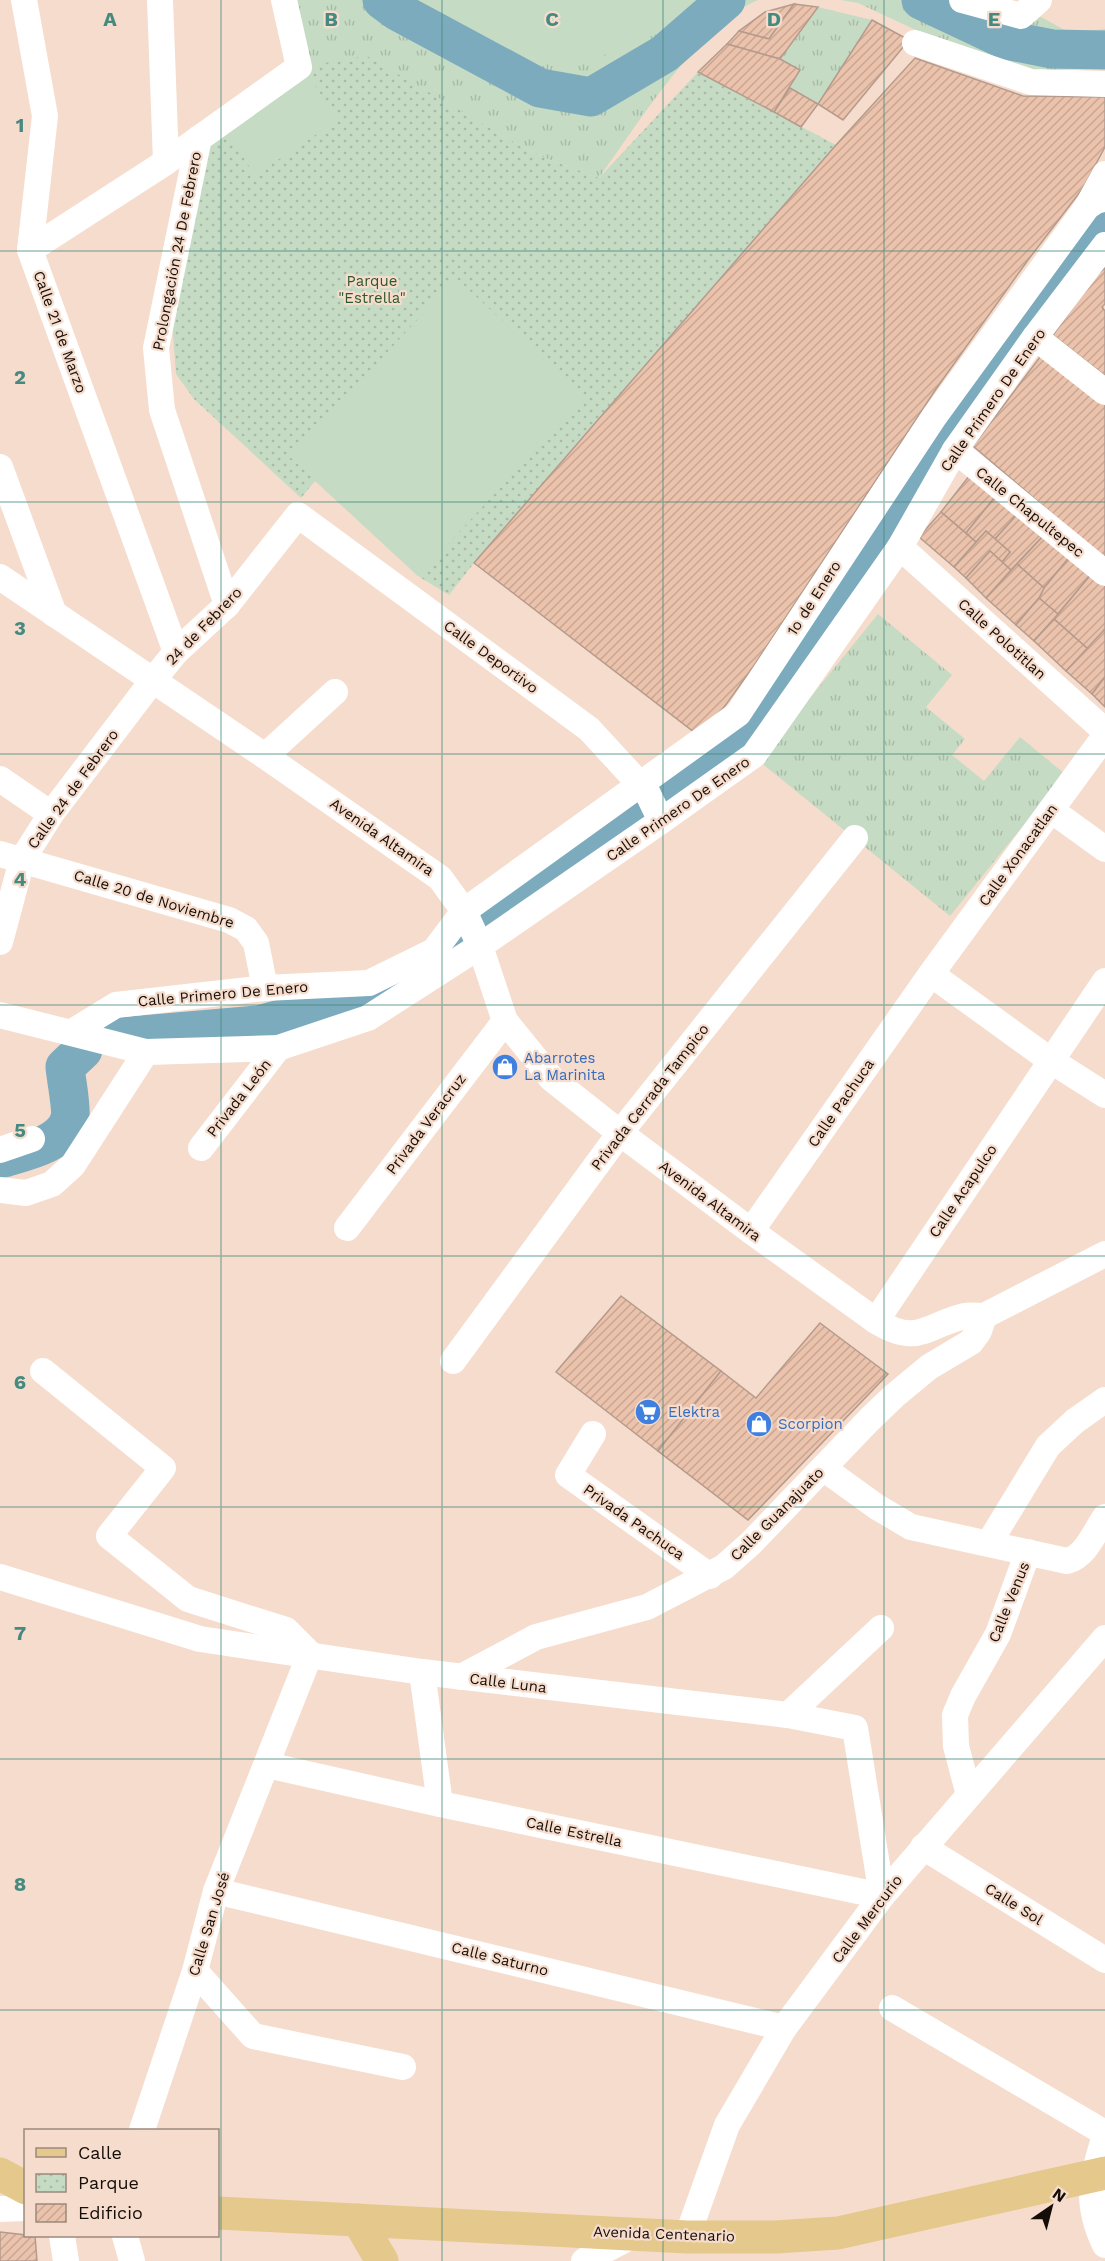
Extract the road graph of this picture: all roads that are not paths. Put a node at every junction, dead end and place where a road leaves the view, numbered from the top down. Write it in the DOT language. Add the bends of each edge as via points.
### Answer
graph roads {
  1 [pos="24,0"];
  2 [pos="160,0"];
  3 [pos="284,0"];
  4 [pos="962,0"];
  5 [pos="1030,8"];
  6 [pos="915,43"];
  7 [pos="1105,84"];
  8 [pos="199,138"];
  9 [pos="166,162"];
  10 [pos="1096,197"];
  11 [pos="1105,227"];
  12 [pos="1105,245"];
  13 [pos="30,250"];
  14 [pos="1035,337"];
  15 [pos="1105,392"];
  16 [pos="955,450"];
  17 [pos="0,467"];
  18 [pos="298,515"];
  19 [pos="900,548"];
  20 [pos="1105,573"];
  21 [pos="0,577"];
  22 [pos="227,605"];
  23 [pos="54,614"];
  24 [pos="176,652"];
  25 [pos="153,680"];
  26 [pos="335,692"];
  27 [pos="1105,731"];
  28 [pos="1105,736"];
  29 [pos="265,756"];
  30 [pos="0,779"];
  31 [pos="644,788"];
  32 [pos="1051,810"];
  33 [pos="51,814"];
  34 [pos="660,818"];
  35 [pos="855,838"];
  36 [pos="1105,849"];
  37 [pos="11,857"];
  38 [pos="464,911"];
  39 [pos="0,942"];
  40 [pos="480,946"];
  41 [pos="931,974"];
  42 [pos="1105,981"];
  43 [pos="265,988"];
  44 [pos="0,1015"];
  45 [pos="505,1021"];
  46 [pos="72,1032"];
  47 [pos="278,1048"];
  48 [pos="146,1052"];
  49 [pos="1050,1060"];
  50 [pos="1105,1095"];
  51 [pos="620,1133"];
  52 [pos="32,1139"];
  53 [pos="201,1148"];
  54 [pos="0,1150"];
  55 [pos="0,1190"];
  56 [pos="347,1228"];
  57 [pos="751,1231"];
  58 [pos="1105,1254"];
  59 [pos="984,1316"];
  60 [pos="876,1321"];
  61 [pos="453,1361"];
  62 [pos="43,1371"];
  63 [pos="1105,1400"];
  64 [pos="593,1434"];
  65 [pos="823,1468"];
  66 [pos="1105,1517"];
  67 [pos="989,1543"];
  68 [pos="1028,1552"];
  69 [pos="710,1576"];
  70 [pos="0,1577"];
  71 [pos="881,1628"];
  72 [pos="1105,1638"];
  73 [pos="310,1654"];
  74 [pos="422,1672"];
  75 [pos="461,1677"];
  76 [pos="788,1715"];
  77 [pos="267,1766"];
  78 [pos="969,1795"];
  79 [pos="440,1804"];
  80 [pos="923,1847"];
  81 [pos="216,1891"];
  82 [pos="882,1896"];
  83 [pos="1105,1960"];
  84 [pos="195,1971"];
  85 [pos="892,2008"];
  86 [pos="784,2028"];
  87 [pos="403,2067"];
  88 [pos="142,2129"];
  89 [pos="1105,2134"];
  90 [pos="0,2174"];
  91 [pos="1099,2175"];
  92 [pos="24,2187"];
  93 [pos="24,2208"];
  94 [pos="0,2209"];
  95 [pos="219,2213"];
  96 [pos="358,2220"];
  97 [pos="636,2234"];
  98 [pos="62,2237"];
  99 [pos="126,2237"];
  100 [pos="687,2237"];
  101 [pos="1105,2245"];
  102 [pos="66,2261"];
  103 [pos="132,2261"];
  104 [pos="382,2261"];
  105 [pos="584,2261"];
  1 -- 13 [label="street, Calle 21 de Marzo" via="45,116"];
  2 -- 9 [label="street"];
  3 -- 8 [label="street" via="299,67"];
  4 -- 5 [label="street"];
  6 -- 7 [label="street" via="1031,82"];
  8 -- 9 [label="street"];
  8 -- 22 [label="street, Prolongación 24 De Febrero" via="156,348 162,410"];
  9 -- 13 [label="street"];
  10 -- 11 [label="street" via="1094,219"];
  10 -- 31 [label="street, 1o de Enero" via="934,417 738,714"];
  12 -- 14 [label="street, Calle Primero De Enero"];
  13 -- 24 [label="street, Calle 21 de Marzo"];
  14 -- 15 [label="street"];
  14 -- 16 [label="street, Calle Primero De Enero"];
  16 -- 19 [label="street, Calle Primero De Enero"];
  16 -- 20 [label="street, Calle Chapultepec"];
  17 -- 23 [label="street"];
  18 -- 22 [label="street, 24 de Febrero"];
  18 -- 31 [label="street, Calle Deportivo" via="590,729"];
  19 -- 27 [label="street, Calle Polotitlan"];
  19 -- 34 [label="street, Calle Primero De Enero" via="754,755"];
  21 -- 23 [label="street, Avenida Altamira"];
  22 -- 24 [label="street, 24 de Febrero"];
  23 -- 25 [label="street, Avenida Altamira"];
  24 -- 25 [label="street, 24 de Febrero"];
  25 -- 29 [label="street, Avenida Altamira"];
  25 -- 33 [label="street, Calle 24 de Febrero"];
  26 -- 29 [label="street"];
  28 -- 32 [label="street, Calle Xonacatlan"];
  29 -- 38 [label="street, Avenida Altamira" via="440,878"];
  30 -- 33 [label="street"];
  31 -- 34 [label="street, Calle Deportivo"];
  31 -- 38 [label="street, 1o de Enero"];
  32 -- 36 [label="street"];
  32 -- 41 [label="street, Calle Xonacatlan"];
  33 -- 37 [label="street, Calle 24 de Febrero"];
  34 -- 40 [label="street, Calle Primero De Enero"];
  35 -- 51 [label="street, Privada Cerrada Tampico"];
  37 -- 39 [label="street, Calle 24 de Febrero"];
  37 -- 43 [label="street, Calle 20 de Noviembre" via="246,928 256,943"];
  38 -- 40 [label="street, Avenida Altamira"];
  38 -- 43 [label="street, Calle Primero De Enero" via="434,951 369,983"];
  40 -- 45 [label="street, Avenida Altamira"];
  40 -- 47 [label="street, Calle Primero De Enero" via="368,1018"];
  41 -- 49 [label="street"];
  41 -- 57 [label="street, Calle Pachuca"];
  42 -- 49 [label="street, Calle Acapulco"];
  43 -- 46 [label="street, Calle Primero De Enero" via="116,1005"];
  44 -- 46 [label="street, Calle Primero De Enero"];
  45 -- 51 [label="street, Avenida Altamira" via="552,1079"];
  45 -- 56 [label="street, Privada Veracruz"];
  46 -- 48 [label="street, Calle Primero De Enero"];
  47 -- 48 [label="street, Calle Primero De Enero"];
  47 -- 53 [label="street, Privada León"];
  48 -- 55 [label="street" via="74,1165 52,1184 26,1193"];
  49 -- 50 [label="street"];
  49 -- 60 [label="street, Calle Acapulco"];
  51 -- 57 [label="street, Avenida Altamira"];
  51 -- 61 [label="street, Privada Cerrada Tampico"];
  52 -- 54 [label="street"];
  57 -- 60 [label="street, Avenida Altamira"];
  58 -- 59 [label="street, Avenida Altamira"];
  59 -- 60 [label="street, Avenida Altamira" via="965,1316 914,1333 895,1331"];
  59 -- 65 [label="street, Calle Guanajuato" via="971,1342 913,1380"];
  62 -- 73 [label="street" via="163,1468 109,1536 188,1599 286,1630"];
  63 -- 67 [label="street" via="1048,1446"];
  64 -- 69 [label="street, Privada Pachuca" via="568,1475"];
  65 -- 67 [label="street, Calle Venus" via="877,1508 911,1527"];
  65 -- 69 [label="street, Calle Guanajuato" via="743,1551"];
  66 -- 68 [label="street" via="1076,1559 1067,1561"];
  67 -- 68 [label="street, Calle Venus"];
  68 -- 78 [label="street, Calle Venus" via="998,1634 954,1715"];
  69 -- 75 [label="street, Calle Guanajuato" via="647,1607 536,1637"];
  70 -- 73 [label="street, Calle Luna" via="200,1639"];
  71 -- 76 [label="street"];
  72 -- 78 [label="street, Calle Mercurio"];
  73 -- 74 [label="street, Calle Luna"];
  73 -- 77 [label="street, Calle San José"];
  74 -- 75 [label="street, Calle Luna"];
  74 -- 79 [label="street"];
  75 -- 76 [label="street, Calle Luna"];
  76 -- 82 [label="street, Calle Luna" via="855,1728"];
  77 -- 79 [label="street, Calle Estrella"];
  77 -- 81 [label="street, Calle San José"];
  78 -- 80 [label="street, Calle Mercurio"];
  79 -- 82 [label="street, Calle Estrella"];
  80 -- 82 [label="street, Calle Mercurio"];
  80 -- 83 [label="street, Calle Sol"];
  81 -- 84 [label="street, Calle San José"];
  81 -- 86 [label="street, Calle Saturno"];
  82 -- 86 [label="street, Calle Mercurio"];
  84 -- 87 [label="street" via="254,2036"];
  84 -- 88 [label="street, Calle San José"];
  85 -- 89 [label="street"];
  86 -- 100 [label="street, Calle Mercurio" via="727,2125"];
  89 -- 91 [label="street"];
  90 -- 92 [label="main road"];
  91 -- 100 [label="main road, Avenida Centenario" via="838,2233"];
  91 -- 101 [label="street" via="1091,2208"];
  93 -- 94 [label="street"];
  95 -- 96 [label="main road, Avenida Centenario"];
  96 -- 97 [label="main road, Avenida Centenario"];
  96 -- 104 [label="main road"];
  97 -- 100 [label="main road, Avenida Centenario"];
  97 -- 105 [label="street"];
  98 -- 102 [label="street"];
  99 -- 103 [label="street"];
}
